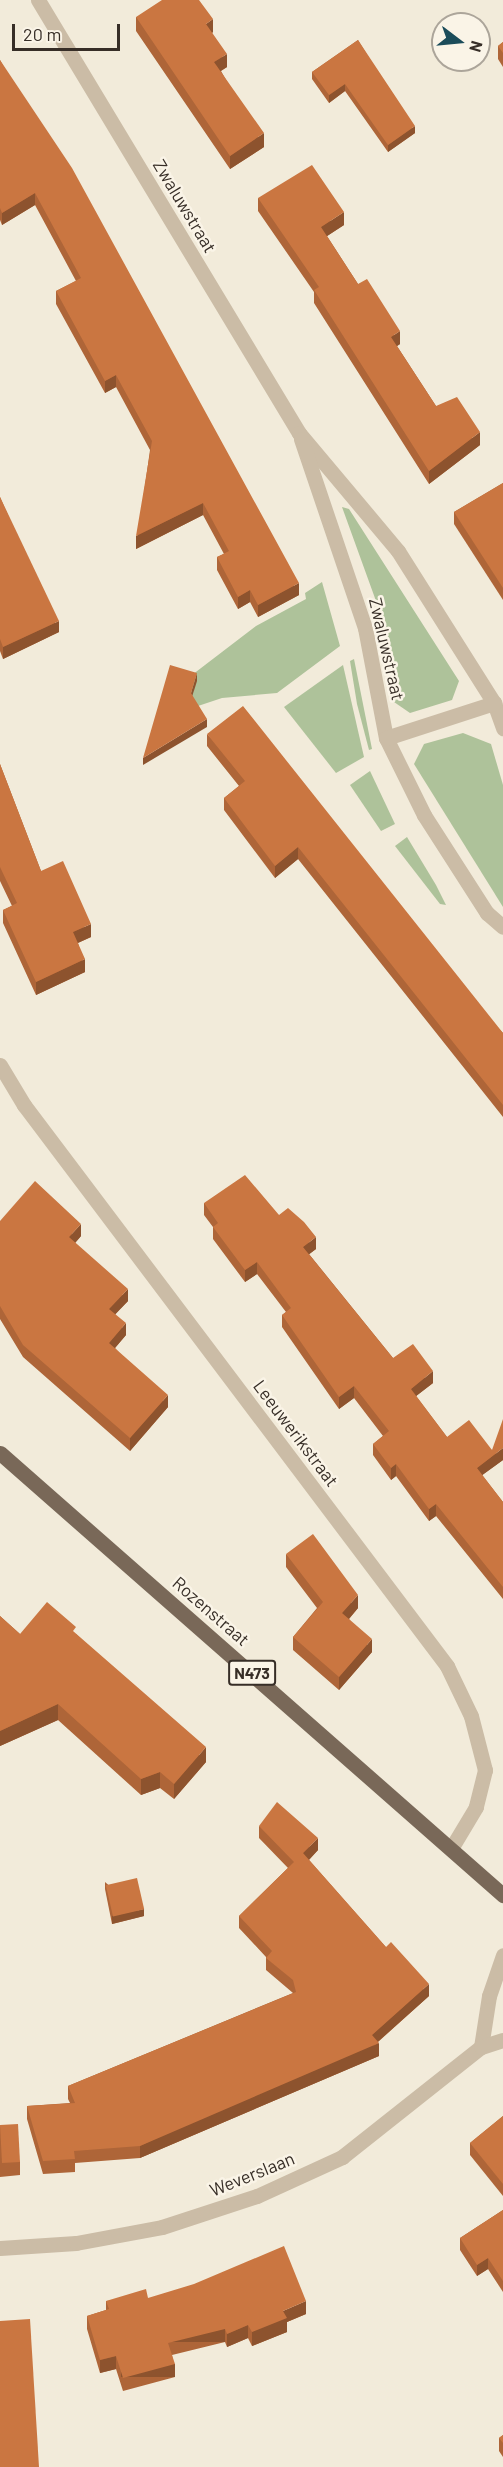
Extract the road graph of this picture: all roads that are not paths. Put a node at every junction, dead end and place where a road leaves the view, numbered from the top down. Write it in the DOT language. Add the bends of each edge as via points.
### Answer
graph roads {
  1 [pos="38,0"];
  2 [pos="299,433"];
  3 [pos="494,704"];
  4 [pos="503,728"];
  5 [pos="386,738"];
  6 [pos="503,927"];
  7 [pos="0,1065"];
  8 [pos="0,1453"];
  9 [pos="452,1847"];
  10 [pos="503,1895"];
  11 [pos="503,1955"];
  12 [pos="503,2040"];
  13 [pos="482,2047"];
  14 [pos="0,2248"];
  1 -- 2 [label="street, Zwaluwstraat"];
  2 -- 3 [label="street, Zwaluwstraat" via="372,515"];
  2 -- 5 [label="street, Zwaluwstraat" via="362,618"];
  3 -- 4 [label="street, Zwaluwstraat"];
  3 -- 5 [label="street"];
  5 -- 6 [label="street, Zwaluwstraat" via="424,815 487,913"];
  7 -- 9 [label="street, Leeuwerikstraat" via="24,1105 447,1666 471,1716 485,1770 476,1807"];
  8 -- 9 [label="main road, Rozenstraat / N473"];
  9 -- 10 [label="main road, Rozenstraat / N473"];
  11 -- 13 [label="street" via="489,1996"];
  12 -- 13 [label="street, Weverslaan"];
  13 -- 14 [label="street, Weverslaan" via="342,2157 257,2196 162,2227 76,2243"];
}
